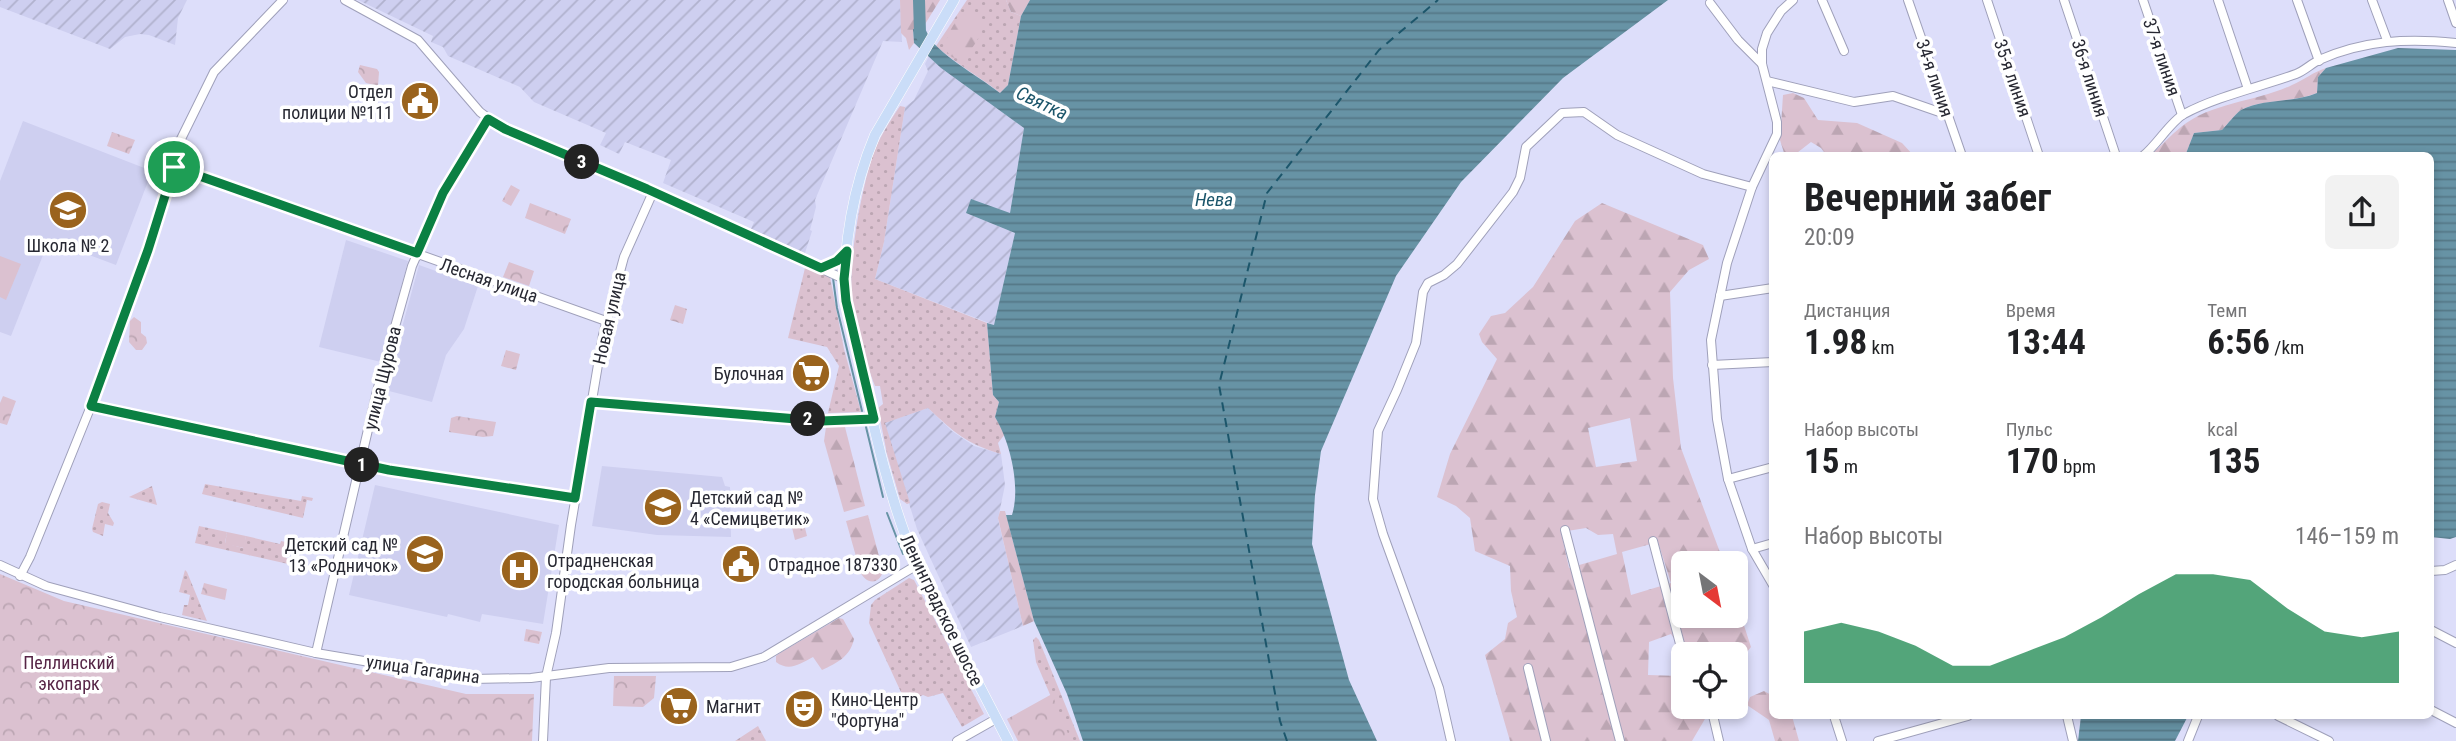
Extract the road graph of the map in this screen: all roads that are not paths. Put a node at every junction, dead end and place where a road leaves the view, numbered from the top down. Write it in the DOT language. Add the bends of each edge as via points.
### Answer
graph roads {
  1 [pos="283,0"];
  2 [pos="345,0"];
  3 [pos="954,0"];
  4 [pos="1793,0"];
  5 [pos="1822,0"];
  6 [pos="1908,0"];
  7 [pos="1987,0"];
  8 [pos="2064,0"];
  9 [pos="2143,0"];
  10 [pos="2218,0"];
  11 [pos="2297,0"];
  12 [pos="2372,0"];
  13 [pos="2448,0"];
  14 [pos="1710,3"];
  15 [pos="2456,23"];
  16 [pos="2387,40"];
  17 [pos="2456,43"];
  18 [pos="1844,51"];
  19 [pos="2319,61"];
  20 [pos="1762,64"];
  21 [pos="1767,81"];
  22 [pos="2248,89"];
  23 [pos="1948,115"];
  24 [pos="2182,115"];
  25 [pos="488,119"];
  26 [pos="1961,152"];
  27 [pos="2038,152"];
  28 [pos="2115,152"];
  29 [pos="2147,152"];
  30 [pos="174,167"];
  31 [pos="1752,187"];
  32 [pos="653,192"];
  33 [pos="847,251"];
  34 [pos="417,253"];
  35 [pos="821,268"];
  36 [pos="844,279"];
  37 [pos="1769,289"];
  38 [pos="1720,296"];
  39 [pos="606,321"];
  40 [pos="1769,362"];
  41 [pos="1712,365"];
  42 [pos="591,402"];
  43 [pos="91,406"];
  44 [pos="874,419"];
  45 [pos="361,464"];
  46 [pos="1769,468"];
  47 [pos="1728,479"];
  48 [pos="575,498"];
  49 [pos="1565,530"];
  50 [pos="1653,541"];
  51 [pos="1769,544"];
  52 [pos="1752,549"];
  53 [pos="0,565"];
  54 [pos="917,565"];
  55 [pos="2456,565"];
  56 [pos="2434,571"];
  57 [pos="20,576"];
  58 [pos="1769,578"];
  59 [pos="2434,632"];
  60 [pos="1680,642"];
  61 [pos="2456,643"];
  62 [pos="316,653"];
  63 [pos="1528,668"];
  64 [pos="546,677"];
  65 [pos="2434,712"];
  66 [pos="996,719"];
  67 [pos="1714,719"];
  68 [pos="1835,719"];
  69 [pos="1957,719"];
  70 [pos="2068,719"];
  71 [pos="2197,719"];
  72 [pos="2284,719"];
  73 [pos="2456,723"];
  74 [pos="543,741"];
  75 [pos="957,741"];
  76 [pos="1008,741"];
  77 [pos="1451,741"];
  78 [pos="1546,741"];
  79 [pos="1620,741"];
  80 [pos="1719,741"];
  81 [pos="1842,741"];
  82 [pos="1878,741"];
  83 [pos="2073,741"];
  84 [pos="2188,741"];
  85 [pos="2329,741"];
  1 -- 30 [label="street" via="214,72 180,141"];
  2 -- 25 [label="street" via="418,40"];
  3 -- 33 [label="main road, Ленинградское шоссе" via="875,135"];
  4 -- 20 [label="street" via="1768,33"];
  5 -- 18 [label="street"];
  6 -- 23 [label="street, 34-я линия"];
  7 -- 27 [label="street, 35-я линия"];
  8 -- 28 [label="street, 36-я линия"];
  9 -- 24 [label="street, 37-я линия"];
  10 -- 22 [label="street"];
  11 -- 19 [label="street"];
  12 -- 16 [label="street"];
  13 -- 15 [label="street"];
  14 -- 20 [label="street"];
  16 -- 17 [label="street"];
  16 -- 19 [label="street"];
  19 -- 22 [label="street" via="2299,73"];
  20 -- 21 [label="street"];
  21 -- 23 [label="street" via="1854,102 1893,96"];
  21 -- 31 [label="street" via="1777,134"];
  22 -- 24 [label="street"];
  23 -- 26 [label="street, 34-я линия"];
  24 -- 29 [label="street"];
  25 -- 32 [label="street"];
  25 -- 34 [label="street, улица Щурова" via="443,193"];
  30 -- 34 [label="street, Лесная улица"];
  30 -- 43 [label="street"];
  31 -- 38 [label="street"];
  31 -- 77 [label="street" via="1703,174 1617,135 1584,111 1562,113 1526,147 1513,192 1457,264 1428,283 1423,292 1416,344 1377,431 1373,499 1439,688"];
  32 -- 35 [label="street"];
  32 -- 39 [label="street, Новая улица" via="624,257"];
  33 -- 35 [label="street"];
  33 -- 36 [label="main road, Ленинградское шоссе"];
  34 -- 39 [label="street, Лесная улица"];
  34 -- 45 [label="street, улица Щурова"];
  35 -- 36 [label="street"];
  36 -- 44 [label="main road, Ленинградское шоссе"];
  37 -- 38 [label="street"];
  38 -- 41 [label="street" via="1711,340"];
  39 -- 42 [label="street, Новая улица"];
  40 -- 41 [label="street"];
  41 -- 47 [label="street"];
  42 -- 44 [label="street" via="821,421"];
  42 -- 48 [label="street, Новая улица"];
  43 -- 45 [label="street"];
  43 -- 57 [label="street"];
  44 -- 54 [label="main road, Ленинградское шоссе" via="898,516"];
  45 -- 48 [label="street"];
  45 -- 62 [label="street, улица Щурова"];
  46 -- 47 [label="street"];
  47 -- 52 [label="street"];
  48 -- 64 [label="street, Новая улица"];
  49 -- 79 [label="street"];
  50 -- 60 [label="street"];
  51 -- 52 [label="street"];
  52 -- 58 [label="street"];
  53 -- 57 [label="street, улица Гагарина"];
  54 -- 64 [label="street, улица Гагарина" via="755,661 731,667 609,668"];
  54 -- 66 [label="main road, Ленинградское шоссе"];
  55 -- 56 [label="street"];
  57 -- 62 [label="street, улица Гагарина" via="105,603"];
  59 -- 61 [label="street"];
  62 -- 64 [label="street, улица Гагарина" via="471,679"];
  63 -- 78 [label="street"];
  64 -- 74 [label="street, Новая улица"];
  65 -- 73 [label="street"];
  66 -- 75 [label="street"];
  66 -- 76 [label="main road, Ленинградское шоссе"];
  67 -- 80 [label="street"];
  68 -- 81 [label="street"];
  69 -- 82 [label="street"];
  70 -- 83 [label="street"];
  71 -- 84 [label="street"];
  72 -- 85 [label="street"];
}
